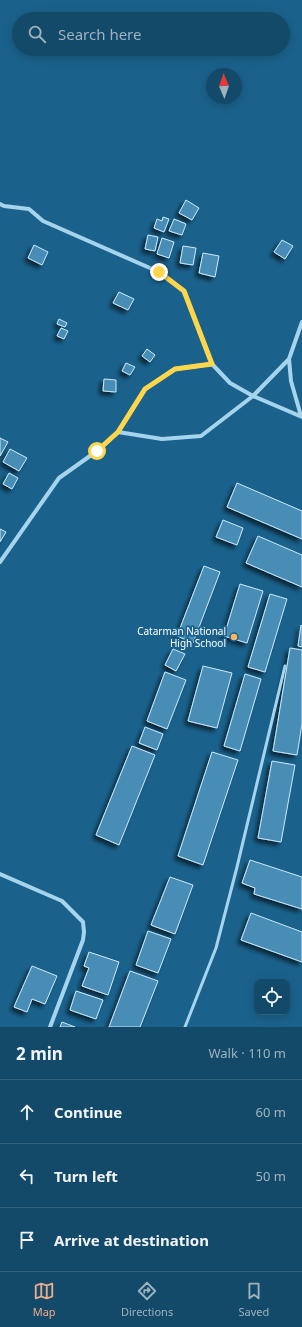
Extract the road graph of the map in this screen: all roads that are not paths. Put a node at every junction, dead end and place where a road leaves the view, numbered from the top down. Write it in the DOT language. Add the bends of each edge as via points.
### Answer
graph roads {
  1 [pos="0,204"];
  2 [pos="302,322"];
  3 [pos="289,358"];
  4 [pos="212,364"];
  5 [pos="253,396"];
  6 [pos="301,417"];
  7 [pos="118,432"];
  8 [pos="0,562"];
  9 [pos="285,666"];
  10 [pos="0,874"];
  11 [pos="50,1027"];
  12 [pos="185,1027"];
  1 -- 4 [label="street" via="29,209 42,222 159,272 184,291"];
  2 -- 3 [label="street"];
  3 -- 5 [label="street"];
  3 -- 6 [label="street" via="291,381"];
  4 -- 5 [label="street" via="230,383"];
  4 -- 7 [label="street" via="175,369 145,389"];
  5 -- 6 [label="street"];
  5 -- 7 [label="street" via="201,436 162,439"];
  7 -- 8 [label="street" via="97,451 58,478"];
  9 -- 12 [label="lane" via="216,948"];
  10 -- 11 [label="street" via="62,901 83,922 83,940"];
}
